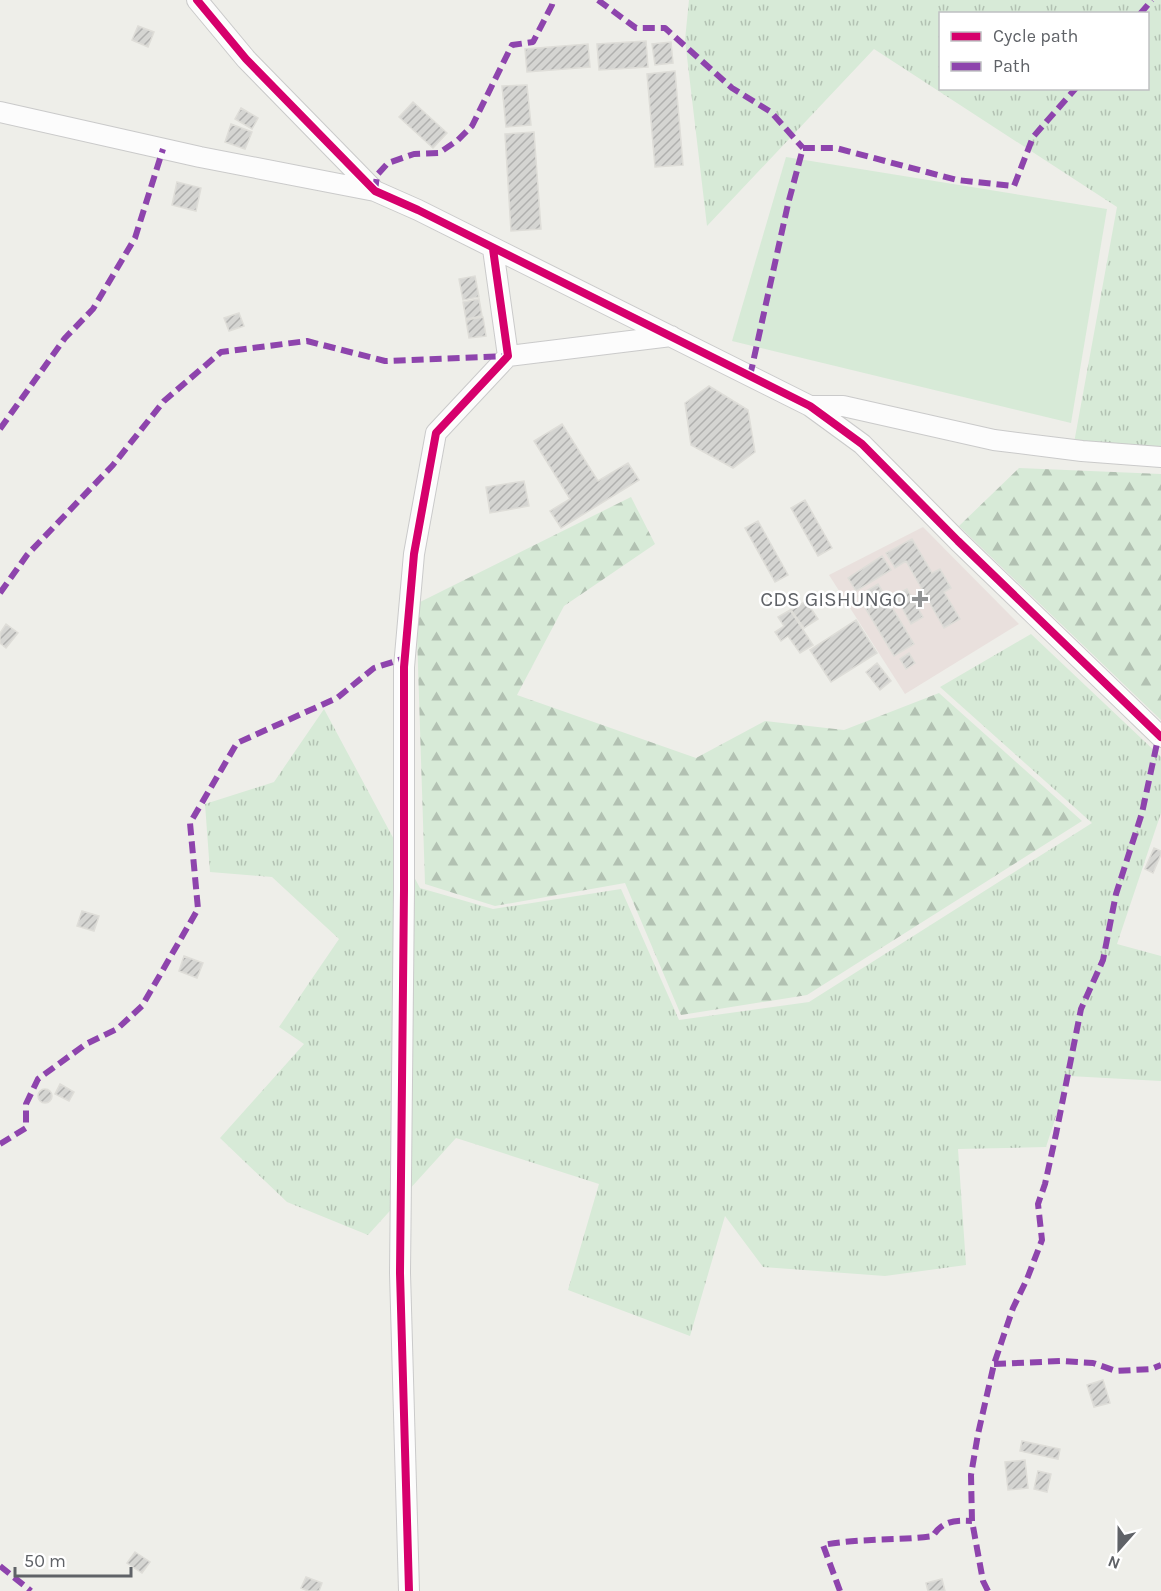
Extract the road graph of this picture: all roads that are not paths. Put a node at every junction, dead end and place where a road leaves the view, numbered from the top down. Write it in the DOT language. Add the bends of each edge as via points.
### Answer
graph roads {
  1 [pos="197,0"];
  2 [pos="0,112"];
  3 [pos="375,191"];
  4 [pos="493,249"];
  5 [pos="671,336"];
  6 [pos="508,356"];
  7 [pos="810,406"];
  8 [pos="1161,457"];
  9 [pos="1161,736"];
  10 [pos="409,1591"];
  1 -- 3 [label="street" via="246,59"];
  2 -- 3 [label="street"];
  3 -- 4 [label="street"];
  4 -- 5 [label="street"];
  4 -- 6 [label="street"];
  5 -- 6 [label="street"];
  5 -- 7 [label="street"];
  6 -- 10 [label="street" via="436,433 414,554 404,668 400,1274"];
  7 -- 8 [label="street" via="843,406 994,440"];
  7 -- 9 [label="street" via="862,444"];
}
